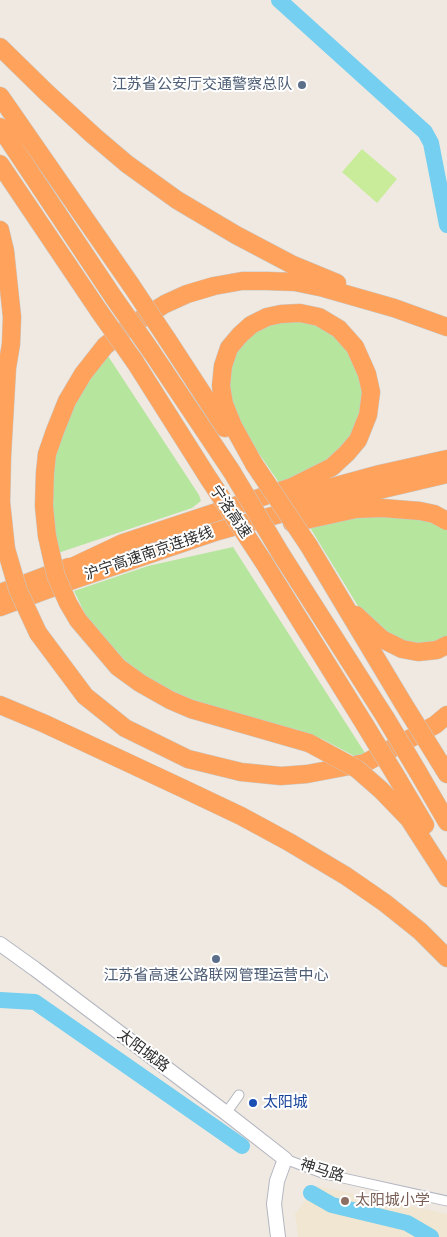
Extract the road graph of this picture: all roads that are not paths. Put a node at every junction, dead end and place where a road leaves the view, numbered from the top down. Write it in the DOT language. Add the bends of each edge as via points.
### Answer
graph roads {
  1 [pos="0,47"];
  2 [pos="0,96"];
  3 [pos="0,127"];
  4 [pos="0,164"];
  5 [pos="0,230"];
  6 [pos="394,308"];
  7 [pos="447,326"];
  8 [pos="7,368"];
  9 [pos="0,393"];
  10 [pos="447,459"];
  11 [pos="254,464"];
  12 [pos="447,474"];
  13 [pos="447,521"];
  14 [pos="148,554"];
  15 [pos="72,566"];
  16 [pos="335,590"];
  17 [pos="0,593"];
  18 [pos="0,607"];
  19 [pos="447,645"];
  20 [pos="0,705"];
  21 [pos="447,716"];
  22 [pos="443,767"];
  23 [pos="447,822"];
  24 [pos="447,868"];
  25 [pos="447,878"];
  26 [pos="0,944"];
  27 [pos="447,958"];
  28 [pos="239,1095"];
  29 [pos="226,1112"];
  30 [pos="285,1159"];
  31 [pos="447,1201"];
  32 [pos="278,1237"];
  1 -- 6 [label="highway" via="100,141 177,200 292,264"];
  2 -- 11 [label="highway, bridge" via="220,421"];
  3 -- 23 [label="highway, 宁洛高速, bridge" via="232,472"];
  4 -- 24 [label="highway, 宁洛高速, bridge" via="135,362 263,561 366,725"];
  5 -- 8 [label="highway" via="12,317"];
  6 -- 7 [label="highway"];
  6 -- 25 [label="highway, bridge" via="324,288 267,280 214,286 165,304 105,346 66,401 47,454 44,506 56,576 68,603 78,620 118,666 170,700 309,743 357,769 409,819"];
  8 -- 9 [label="highway"];
  8 -- 21 [label="highway, bridge" via="1,502 6,549 18,590 38,633 85,696 125,728 188,759 241,772 281,776 365,762"];
  10 -- 15 [label="highway, 沪宁高速南京连接线" via="290,498"];
  11 -- 15 [label="highway" via="224,404 221,386 229,348 251,325 267,317 300,313 319,317 339,329 355,347 368,374 371,392 368,415 358,440 347,453 332,467 292,487 123,543"];
  11 -- 16 [label="highway, bridge"];
  12 -- 14 [label="highway, 沪宁高速南京连接线" via="294,510"];
  13 -- 14 [label="highway" via="434,514 408,509 356,509"];
  14 -- 18 [label="highway, 沪宁高速南京连接线"];
  15 -- 17 [label="highway, 沪宁高速南京连接线"];
  16 -- 19 [label="highway" via="368,627 402,649 418,652 437,650"];
  16 -- 22 [label="highway, bridge"];
  20 -- 27 [label="highway" via="182,788 289,842 385,903"];
  26 -- 29 [label="street, 太阳城路"];
  28 -- 29 [label="street"];
  29 -- 30 [label="street, 太阳城路"];
  30 -- 31 [label="street, 神马路" via="325,1174"];
  30 -- 32 [label="street" via="277,1181 274,1204"];
}
